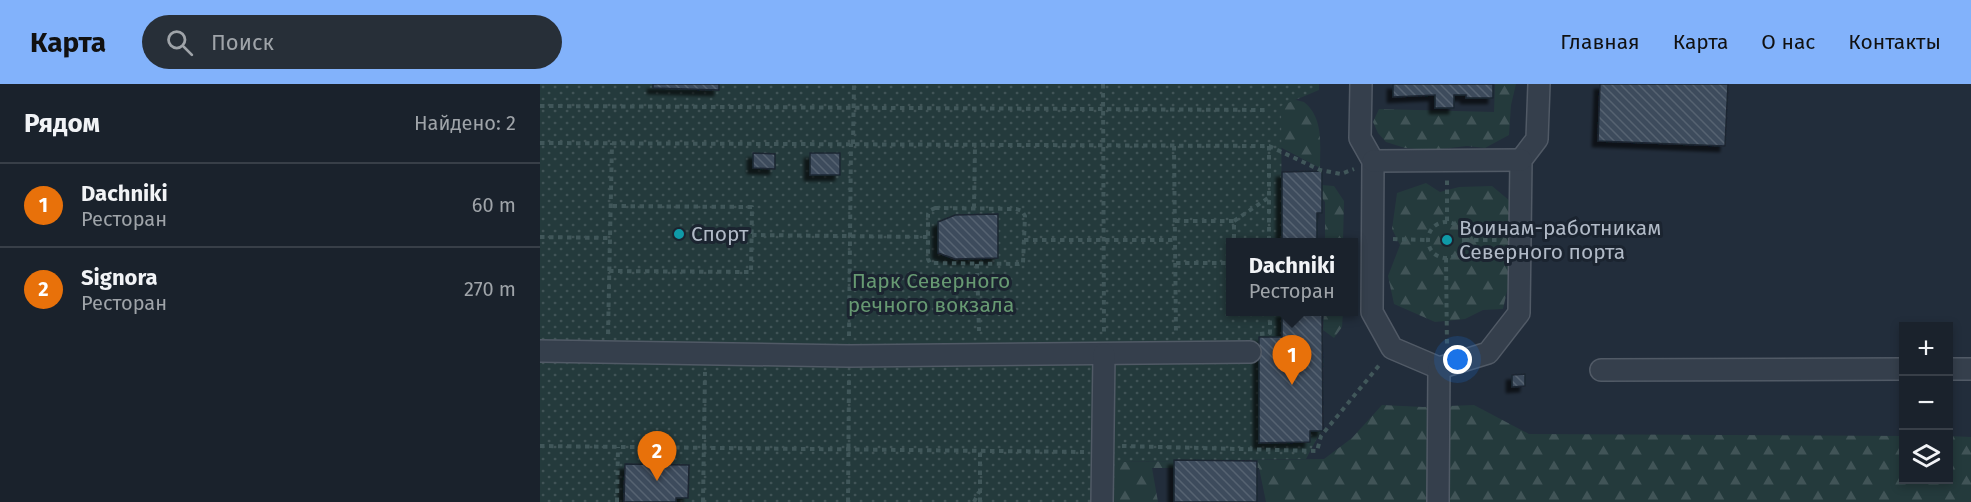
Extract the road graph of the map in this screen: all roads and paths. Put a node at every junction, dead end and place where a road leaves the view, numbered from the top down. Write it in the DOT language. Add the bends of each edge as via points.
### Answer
graph roads {
  1 [pos="854,84"];
  2 [pos="1103,84"];
  3 [pos="1361,84"];
  4 [pos="1539,84"];
  5 [pos="540,106"];
  6 [pos="854,108"];
  7 [pos="1102,109"];
  8 [pos="1266,110"];
  9 [pos="540,143"];
  10 [pos="612,143"];
  11 [pos="852,144"];
  12 [pos="975,145"];
  13 [pos="1103,145"];
  14 [pos="1174,146"];
  15 [pos="1269,146"];
  16 [pos="1447,160"];
  17 [pos="1521,160"];
  18 [pos="1373,161"];
  19 [pos="1341,174"];
  20 [pos="1269,198"];
  21 [pos="610,206"];
  22 [pos="974,208"];
  23 [pos="1234,221"];
  24 [pos="1175,222"];
  25 [pos="1447,222"];
  26 [pos="752,235"];
  27 [pos="850,236"];
  28 [pos="540,237"];
  29 [pos="928,237"];
  30 [pos="610,238"];
  31 [pos="1234,238"];
  32 [pos="1269,238"];
  33 [pos="1372,239"];
  34 [pos="1024,240"];
  35 [pos="1175,240"];
  36 [pos="1428,240"];
  37 [pos="1465,240"];
  38 [pos="1520,240"];
  39 [pos="1103,241"];
  40 [pos="1446,258"];
  41 [pos="1176,263"];
  42 [pos="1226,263"];
  43 [pos="976,264"];
  44 [pos="609,271"];
  45 [pos="979,331"];
  46 [pos="1392,348"];
  47 [pos="540,351"];
  48 [pos="607,352"];
  49 [pos="1250,352"];
  50 [pos="1177,353"];
  51 [pos="1104,354"];
  52 [pos="849,356"];
  53 [pos="1443,367"];
  54 [pos="705,368"];
  55 [pos="1899,369"];
  56 [pos="1953,369"];
  57 [pos="1971,369"];
  58 [pos="1601,370"];
  59 [pos="540,446"];
  60 [pos="618,447"];
  61 [pos="704,448"];
  62 [pos="1096,448"];
  63 [pos="848,449"];
  64 [pos="980,450"];
  65 [pos="980,488"];
  66 [pos="617,502"];
  67 [pos="703,502"];
  68 [pos="848,502"];
  69 [pos="974,502"];
  70 [pos="980,502"];
  71 [pos="1102,502"];
  72 [pos="1438,502"];
  1 -- 6 [label="path"];
  2 -- 7 [label="path"];
  3 -- 18 [label="street" via="1360,138"];
  4 -- 17 [label="street" via="1537,139"];
  5 -- 6 [label="path"];
  6 -- 7 [label="path"];
  6 -- 11 [label="path"];
  7 -- 8 [label="path"];
  7 -- 13 [label="path"];
  9 -- 10 [label="path"];
  10 -- 11 [label="path"];
  10 -- 21 [label="path"];
  11 -- 12 [label="path"];
  11 -- 27 [label="path"];
  12 -- 13 [label="path"];
  12 -- 22 [label="path"];
  13 -- 14 [label="path"];
  13 -- 39 [label="path"];
  14 -- 15 [label="path"];
  14 -- 24 [label="path"];
  15 -- 19 [label="path" via="1320,170"];
  15 -- 20 [label="path"];
  16 -- 17 [label="street"];
  16 -- 18 [label="street"];
  16 -- 25 [label="path"];
  17 -- 38 [label="street"];
  18 -- 33 [label="street"];
  20 -- 23 [label="path"];
  20 -- 32 [label="path"];
  21 -- 26 [label="path" via="752,207"];
  21 -- 30 [label="path"];
  22 -- 29 [label="path" via="931,210"];
  22 -- 34 [label="path" via="1022,211"];
  23 -- 24 [label="path"];
  23 -- 31 [label="path"];
  24 -- 35 [label="path"];
  25 -- 36 [label="path" via="1434,227"];
  25 -- 37 [label="path" via="1459,227"];
  26 -- 27 [label="path"];
  26 -- 44 [label="path" via="751,272"];
  27 -- 29 [label="path"];
  27 -- 52 [label="path"];
  28 -- 30 [label="path"];
  29 -- 43 [label="path" via="930,263"];
  30 -- 44 [label="path"];
  33 -- 36 [label="path"];
  33 -- 46 [label="street" via="1372,312"];
  34 -- 39 [label="path"];
  34 -- 43 [label="path" via="1023,263"];
  35 -- 39 [label="path"];
  35 -- 41 [label="path"];
  36 -- 40 [label="path" via="1434,252"];
  37 -- 38 [label="path"];
  37 -- 40 [label="path" via="1459,253"];
  38 -- 53 [label="street" via="1518,313 1488,353"];
  39 -- 51 [label="path"];
  40 -- 53 [label="path"];
  41 -- 42 [label="path"];
  41 -- 50 [label="path"];
  43 -- 45 [label="path"];
  44 -- 48 [label="path"];
  46 -- 53 [label="street"];
  46 -- 62 [label="path" via="1321,436 1317,451"];
  47 -- 48 [label="street"];
  48 -- 52 [label="street"];
  49 -- 50 [label="street"];
  50 -- 51 [label="street"];
  51 -- 52 [label="street"];
  51 -- 62 [label="street"];
  52 -- 63 [label="path"];
  53 -- 72 [label="street"];
  54 -- 61 [label="path"];
  55 -- 58 [label="street"];
  56 -- 57 [label="street"];
  59 -- 60 [label="path"];
  60 -- 61 [label="path"];
  60 -- 66 [label="path"];
  61 -- 63 [label="path"];
  61 -- 67 [label="path"];
  62 -- 64 [label="path"];
  62 -- 71 [label="street"];
  63 -- 64 [label="path"];
  63 -- 68 [label="path"];
  64 -- 65 [label="path"];
  65 -- 69 [label="path"];
  65 -- 70 [label="path"];
}
